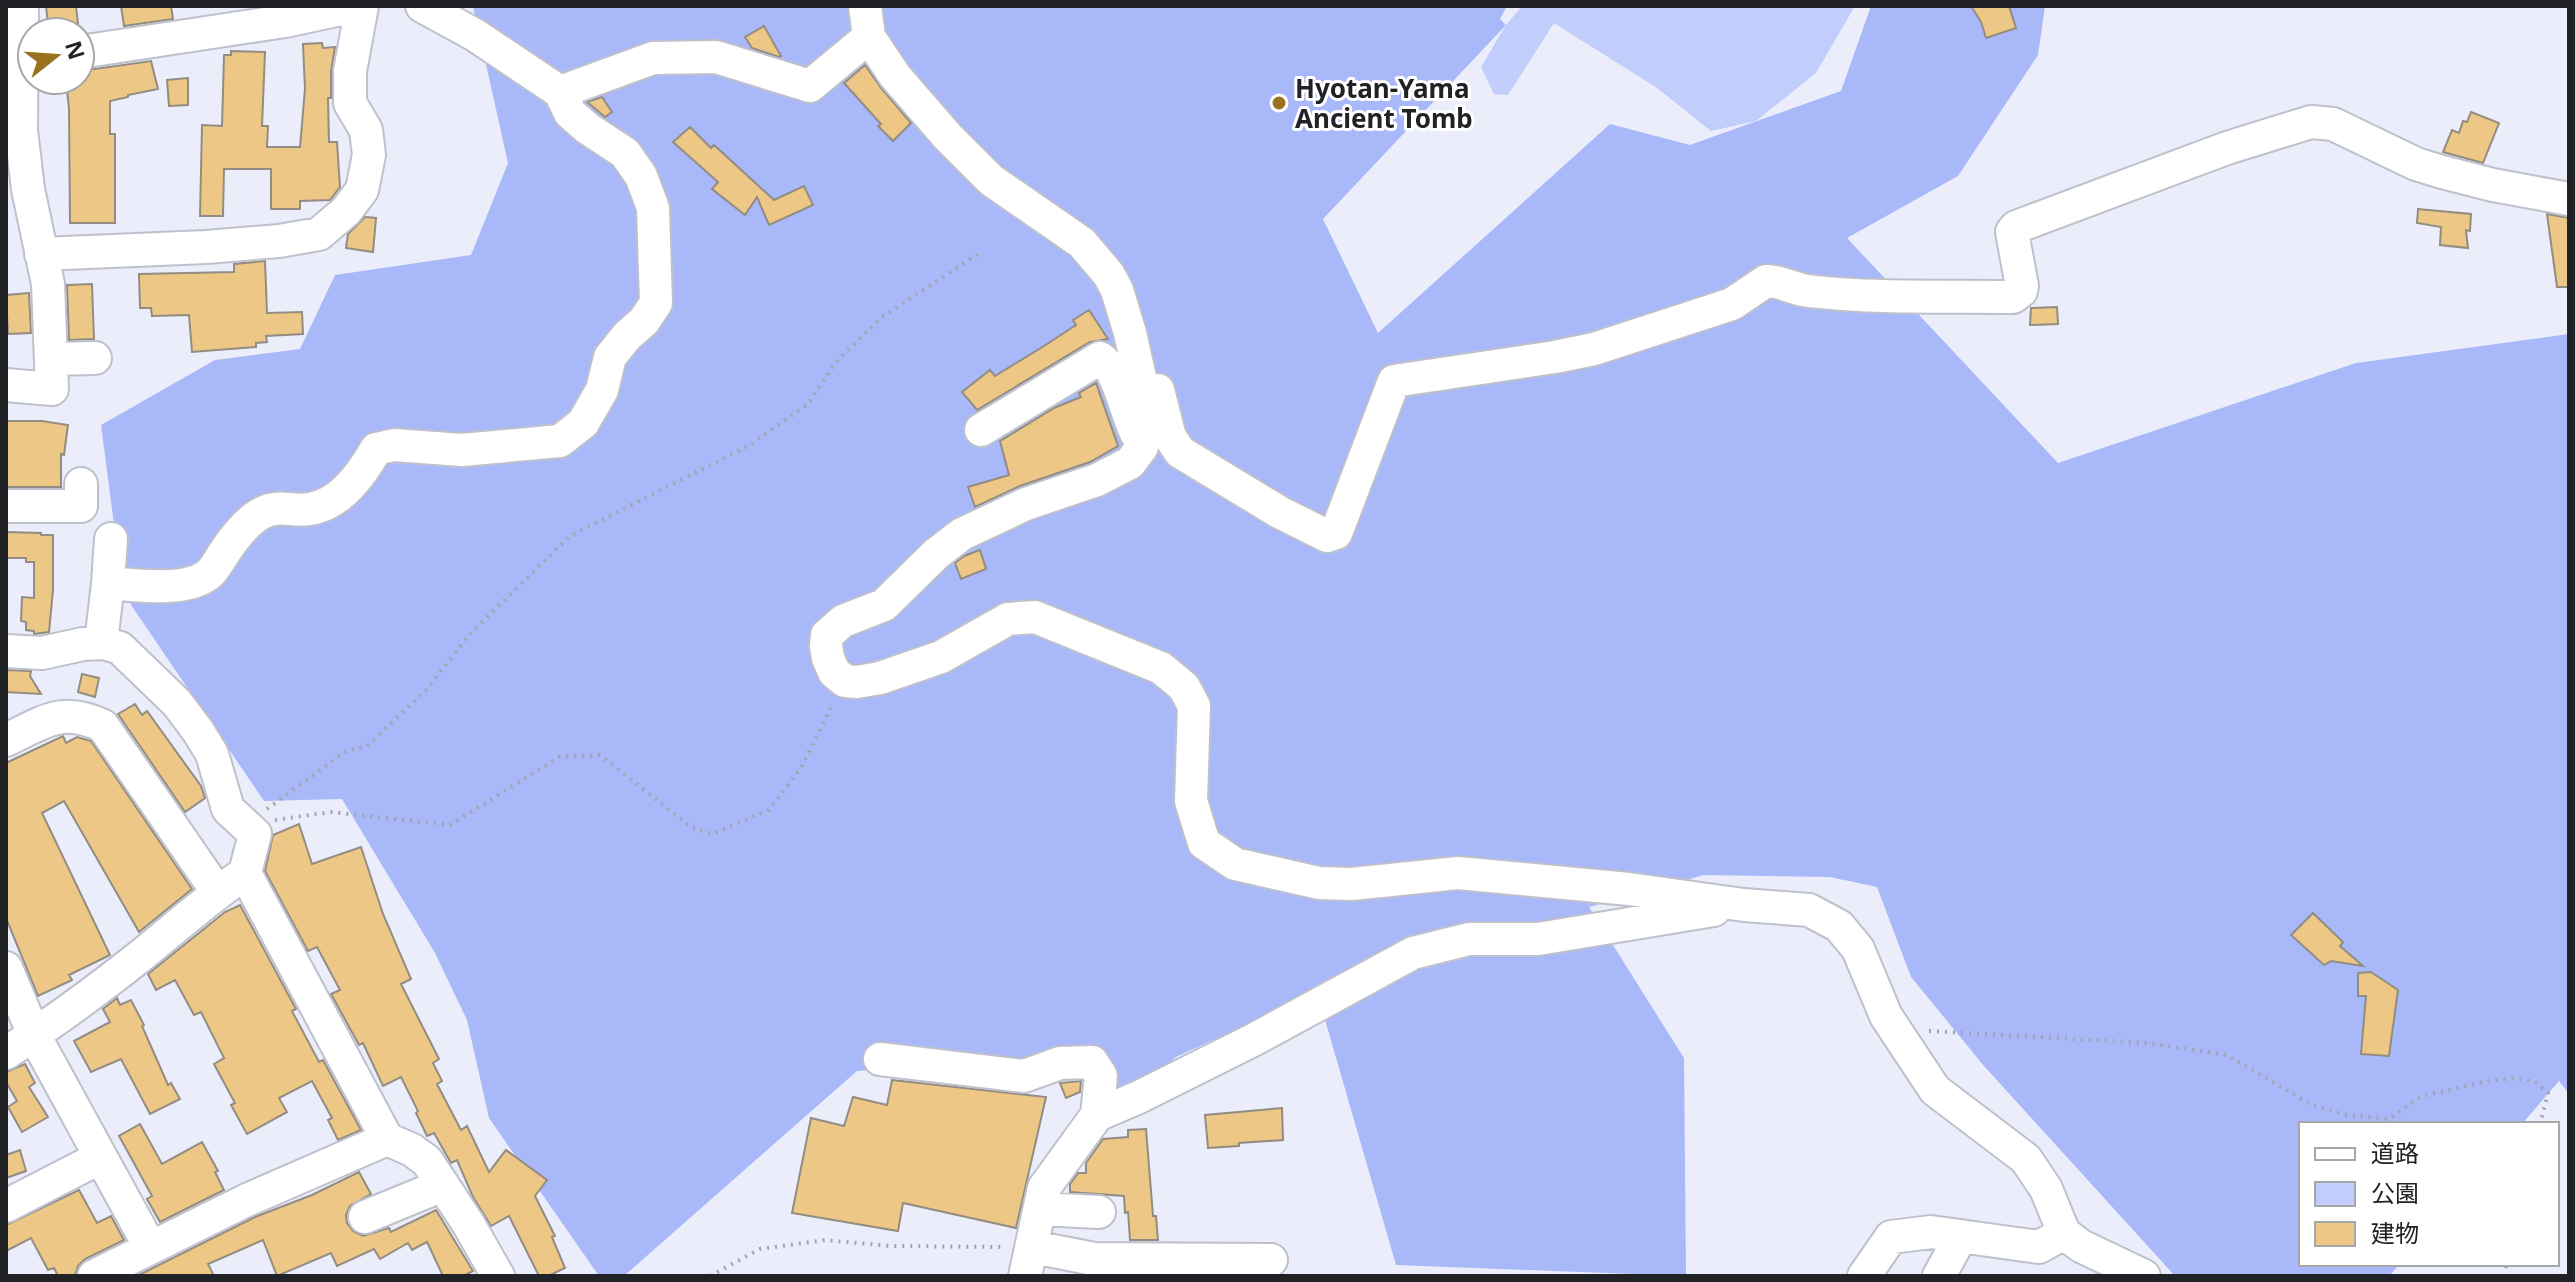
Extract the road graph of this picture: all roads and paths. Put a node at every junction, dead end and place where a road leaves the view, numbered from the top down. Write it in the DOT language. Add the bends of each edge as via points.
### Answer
graph roads {
  1 [pos="22,6"];
  2 [pos="355,6"];
  3 [pos="362,6"];
  4 [pos="422,6"];
  5 [pos="283,14"];
  6 [pos="867,22"];
  7 [pos="96,49"];
  8 [pos="560,92"];
  9 [pos="2569,199"];
  10 [pos="41,254"];
  11 [pos="978,254"];
  12 [pos="1125,317"];
  13 [pos="95,358"];
  14 [pos="51,359"];
  15 [pos="6,385"];
  16 [pos="981,430"];
  17 [pos="1142,447"];
  18 [pos="81,495"];
  19 [pos="6,506"];
  20 [pos="111,539"];
  21 [pos="108,583"];
  22 [pos="101,643"];
  23 [pos="6,651"];
  24 [pos="845,681"];
  25 [pos="6,740"];
  26 [pos="245,825"];
  27 [pos="245,873"];
  28 [pos="218,893"];
  29 [pos="1744,905"];
  30 [pos="6,968"];
  31 [pos="1894,1029"];
  32 [pos="34,1035"];
  33 [pos="6,1053"];
  34 [pos="880,1059"];
  35 [pos="1097,1115"];
  36 [pos="2541,1122"];
  37 [pos="387,1139"];
  38 [pos="101,1157"];
  39 [pos="443,1185"];
  40 [pos="6,1206"];
  41 [pos="1040,1209"];
  42 [pos="1099,1212"];
  43 [pos="365,1217"];
  44 [pos="2064,1233"];
  45 [pos="1961,1236"];
  46 [pos="150,1247"];
  47 [pos="1029,1260"];
  48 [pos="1271,1260"];
  49 [pos="94,1276"];
  50 [pos="498,1276"];
  51 [pos="710,1276"];
  52 [pos="1864,1276"];
  53 [pos="1939,1276"];
  54 [pos="2144,1276"];
  1 -- 10 [label="street" via="21,130"];
  2 -- 5 [label="street"];
  3 -- 10 [label="street" via="350,103 366,130 369,155 362,190 319,234 206,247"];
  4 -- 8 [label="street"];
  5 -- 7 [label="street"];
  6 -- 8 [label="street" via="810,86 716,57 653,58"];
  6 -- 12 [label="street" via="895,76 948,137 991,180 1071,235 1102,265"];
  8 -- 21 [label="street" via="570,113 625,153 653,208 656,303 610,357 602,390 583,423 560,441 462,450 394,445 376,449 363,473 338,497 311,509 260,513 210,573 196,582"];
  9 -- 12 [label="street" via="2442,172 2333,124 2311,122 2016,227 2012,232 2022,286 2013,297 1807,291 1766,281 1732,304 1594,349 1394,381 1336,533 1327,536 1180,452 1170,437 1142,331"];
  10 -- 14 [label="street" via="48,284"];
  11 -- 26 [label="path" via="882,317 836,362 808,404 748,446 570,536 367,746 346,751"];
  12 -- 17 [label="street" via="1146,404"];
  13 -- 14 [label="street"];
  14 -- 15 [label="street" via="52,389"];
  16 -- 17 [label="street" via="1100,358 1116,379"];
  17 -- 24 [label="street" via="1117,472 1026,504 962,534 884,605 843,621 827,635 826,646 834,672"];
  18 -- 19 [label="street"];
  20 -- 21 [label="street"];
  21 -- 22 [label="street"];
  22 -- 23 [label="street" via="42,653"];
  22 -- 26 [label="street" via="120,648 177,703 212,754 228,809"];
  24 -- 26 [label="path" via="801,768 769,810 712,834 691,827 600,755 559,757 450,825 331,812"];
  24 -- 29 [label="street" via="880,678 941,657 1008,619 1035,617 1161,668 1184,687 1194,706 1191,801 1204,843 1235,864 1319,883 1458,873"];
  25 -- 28 [label="street" via="68,716 83,716 103,726"];
  26 -- 27 [label="street" via="255,834"];
  27 -- 28 [label="street"];
  27 -- 37 [label="street"];
  28 -- 32 [label="street"];
  29 -- 31 [label="street" via="1809,910 1839,926 1858,949"];
  29 -- 35 [label="street" via="1538,939 1469,939 1413,953 1255,1039"];
  30 -- 32 [label="street"];
  31 -- 36 [label="path" via="2148,1043 2227,1055 2310,1104 2346,1115 2389,1119 2422,1096 2515,1078 2535,1082 2548,1093"];
  31 -- 44 [label="street" via="1935,1090 2026,1159 2046,1189"];
  32 -- 33 [label="street"];
  32 -- 38 [label="street"];
  34 -- 35 [label="street" via="1024,1076 1060,1063 1092,1062 1101,1076"];
  35 -- 41 [label="street" via="1044,1188"];
  37 -- 39 [label="street" via="427,1161"];
  37 -- 46 [label="street"];
  38 -- 40 [label="street"];
  38 -- 46 [label="street"];
  39 -- 43 [label="street"];
  39 -- 50 [label="street"];
  41 -- 42 [label="street"];
  41 -- 47 [label="street"];
  44 -- 45 [label="street" via="2039,1247"];
  44 -- 54 [label="street"];
  45 -- 52 [label="street" via="1931,1232 1891,1237"];
  45 -- 53 [label="street"];
  46 -- 49 [label="street"];
  47 -- 48 [label="street"];
  47 -- 51 [label="path" via="825,1240 760,1249"];
}
